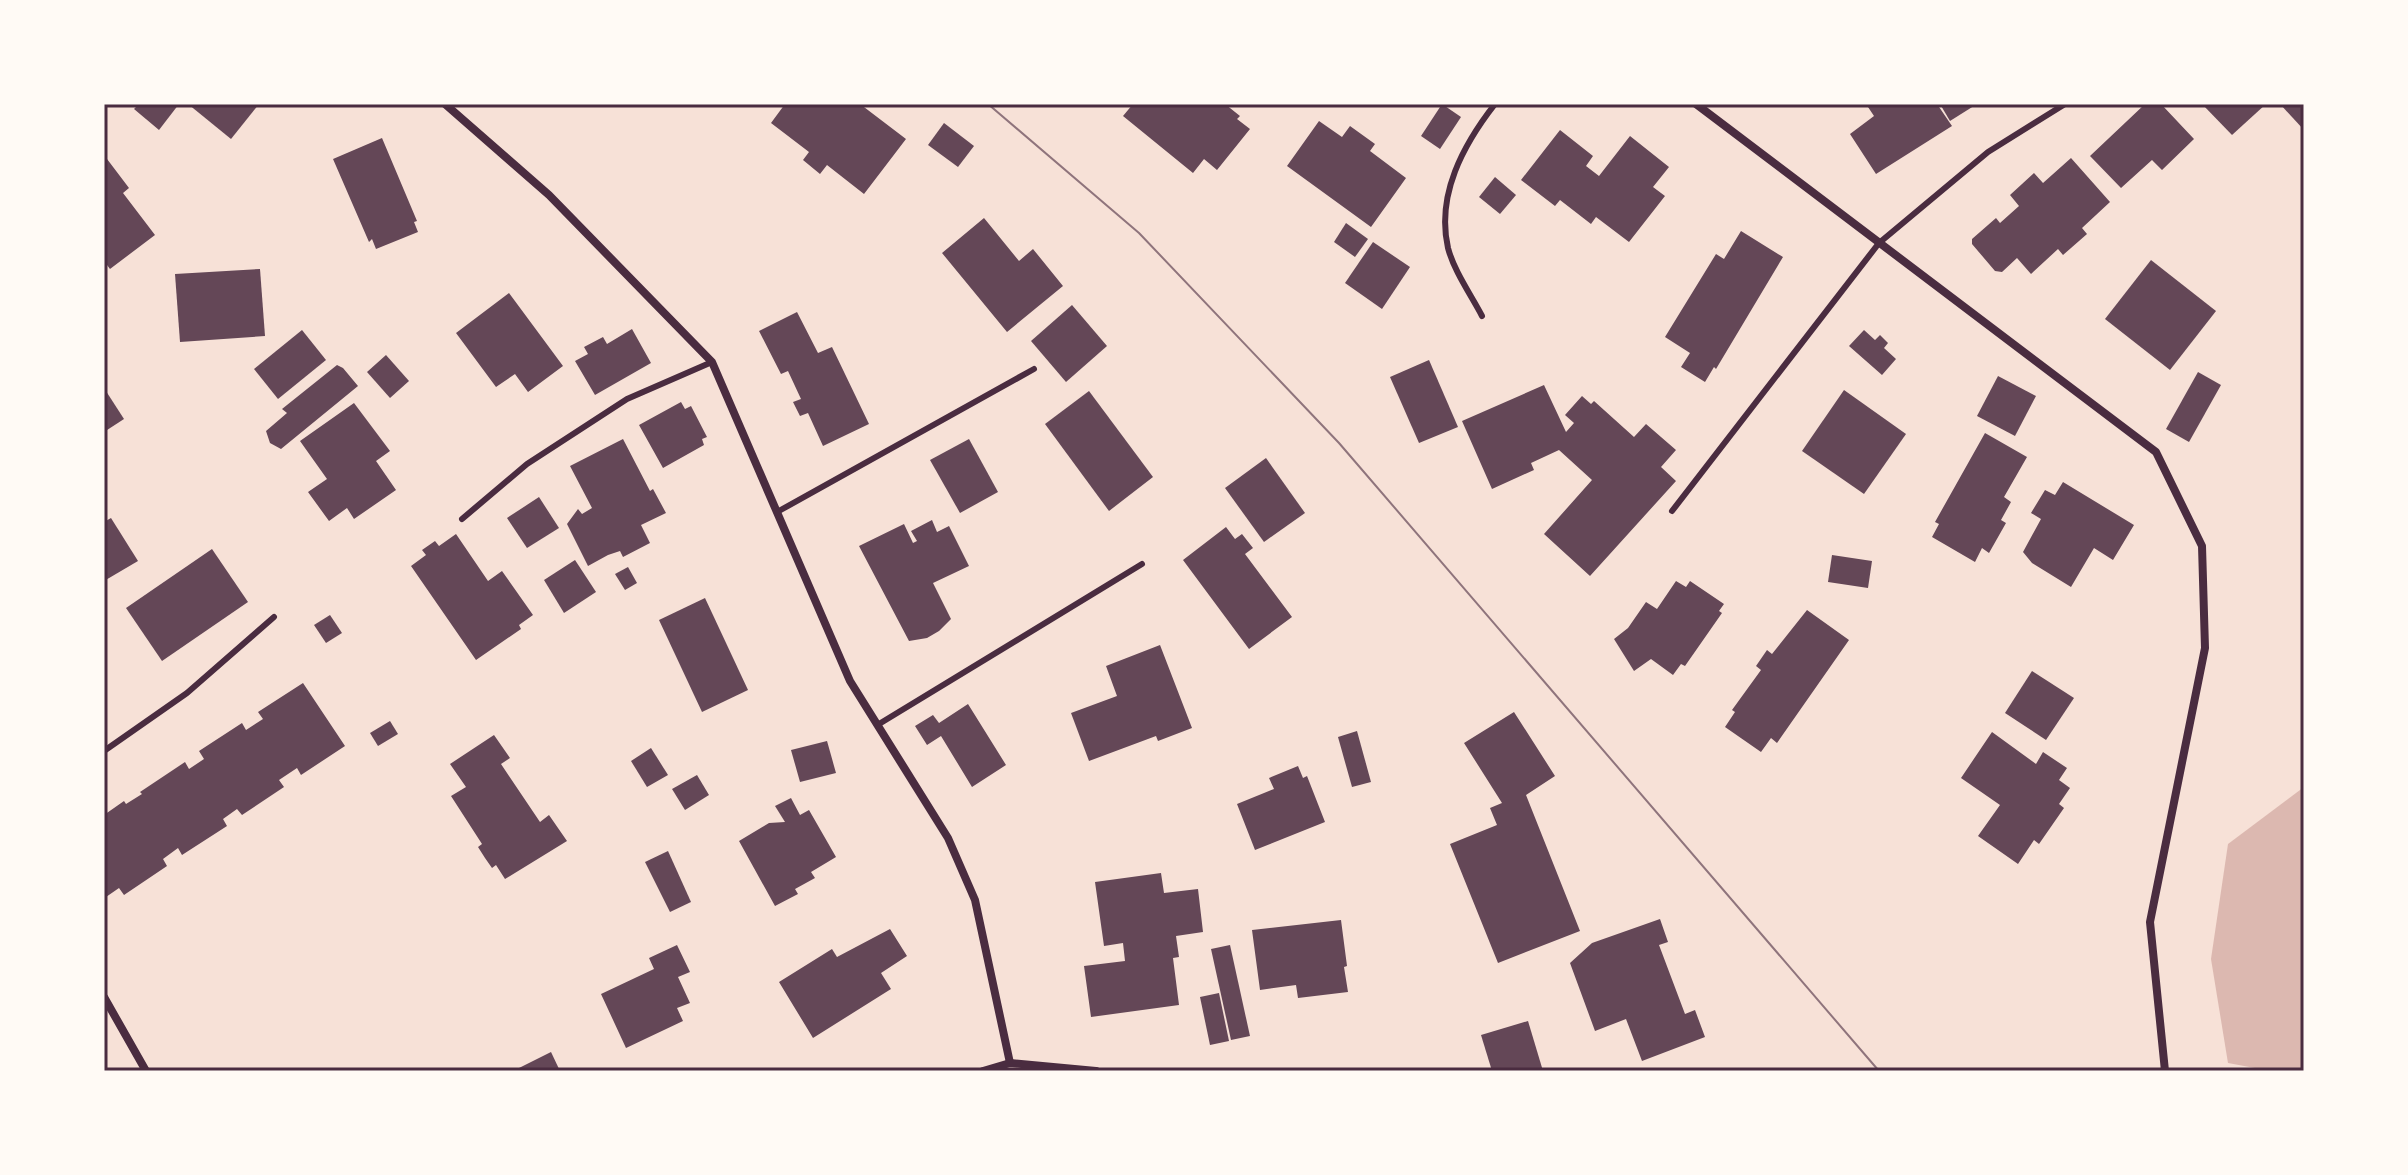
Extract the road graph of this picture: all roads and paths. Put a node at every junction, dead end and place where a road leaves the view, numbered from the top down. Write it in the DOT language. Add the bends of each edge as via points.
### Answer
graph roads {
  1 [pos="445,104"];
  2 [pos="1495,104"];
  3 [pos="1696,104"];
  4 [pos="2065,104"];
  5 [pos="1879,243"];
  6 [pos="1482,316"];
  7 [pos="712,362"];
  8 [pos="1034,369"];
  9 [pos="1672,511"];
  10 [pos="777,512"];
  11 [pos="462,519"];
  12 [pos="1142,564"];
  13 [pos="274,617"];
  14 [pos="879,724"];
  15 [pos="104,751"];
  16 [pos="104,997"];
  17 [pos="1010,1063"];
  18 [pos="146,1071"];
  19 [pos="983,1071"];
  20 [pos="1096,1071"];
  21 [pos="2165,1071"];
  1 -- 7 [label="street" via="549,195"];
  2 -- 6 [label="lane" via="1453,174 1445,225 1449,251"];
  3 -- 5 [label="street"];
  4 -- 5 [label="lane" via="1988,152"];
  5 -- 9 [label="lane"];
  5 -- 21 [label="street" via="2156,452 2202,546 2205,648 2150,922"];
  7 -- 10 [label="street"];
  7 -- 11 [label="lane" via="627,399 527,464"];
  8 -- 10 [label="lane"];
  10 -- 14 [label="street" via="850,681"];
  12 -- 14 [label="lane"];
  13 -- 15 [label="lane" via="187,693"];
  14 -- 17 [label="street" via="948,838 975,900"];
  16 -- 18 [label="street"];
  17 -- 19 [label="street"];
  17 -- 20 [label="street"];
}
